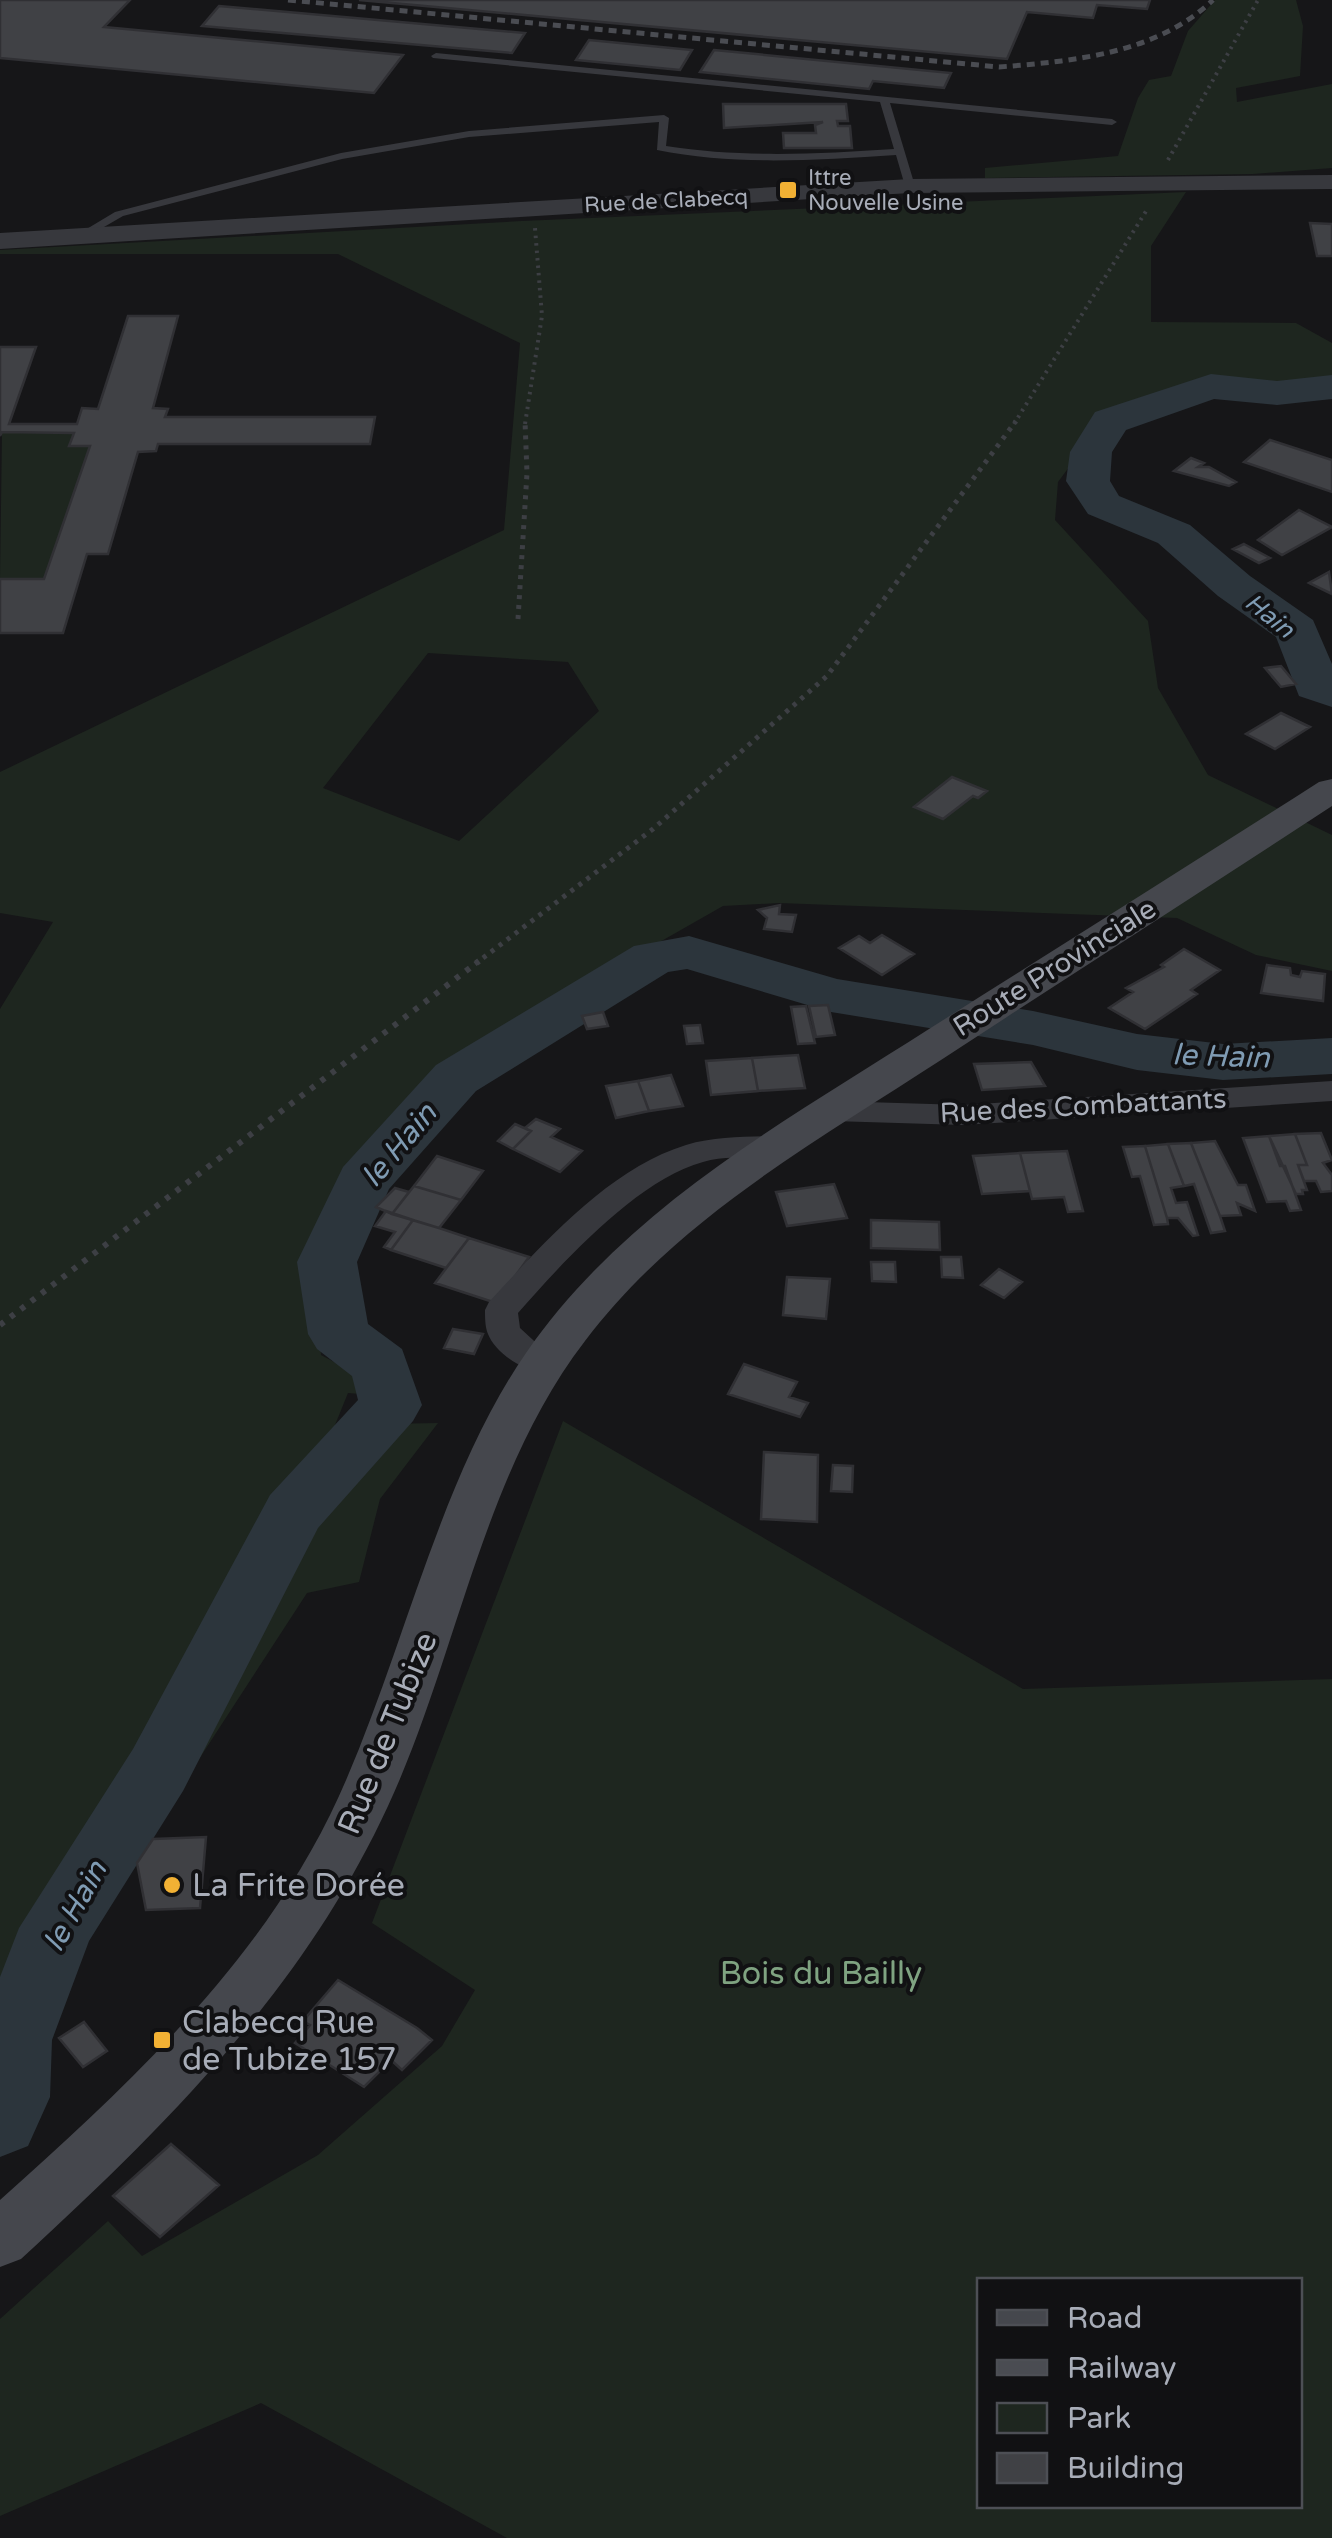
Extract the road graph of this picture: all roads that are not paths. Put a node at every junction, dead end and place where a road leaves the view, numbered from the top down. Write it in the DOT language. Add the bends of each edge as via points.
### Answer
graph roads {
  1 [pos="436,56"];
  2 [pos="884,99"];
  3 [pos="1112,122"];
  4 [pos="900,152"];
  5 [pos="1332,182"];
  6 [pos="910,186"];
  7 [pos="81,236"];
  8 [pos="0,241"];
  9 [pos="1332,790"];
  10 [pos="1332,1091"];
  11 [pos="833,1111"];
  12 [pos="777,1146"];
  13 [pos="541,1363"];
  14 [pos="489,1467"];
  15 [pos="0,2239"];
  1 -- 2 [label="lane"];
  2 -- 3 [label="lane"];
  2 -- 4 [label="lane"];
  4 -- 6 [label="lane"];
  4 -- 7 [label="lane" via="774,160 682,152 660,148 664,118 469,134 341,156 156,204 119,214"];
  5 -- 6 [label="street, Rue de Clabecq"];
  6 -- 7 [label="street, Rue de Clabecq"];
  7 -- 8 [label="street, Rue de Clabecq"];
  9 -- 11 [label="main road, Route Provinciale"];
  10 -- 11 [label="street, Rue des Combattants" via="963,1114"];
  11 -- 12 [label="main road, Route Provinciale"];
  12 -- 13 [label="main road, Route Provinciale" via="630,1258"];
  12 -- 13 [label="street, Route Provinciale" via="692,1154 656,1172 561,1246 501,1310 504,1332"];
  13 -- 14 [label="main road, Route Provinciale"];
  14 -- 15 [label="main road, Rue de Tubize" via="407,1694 322,1883 266,1966 196,2050"];
}
